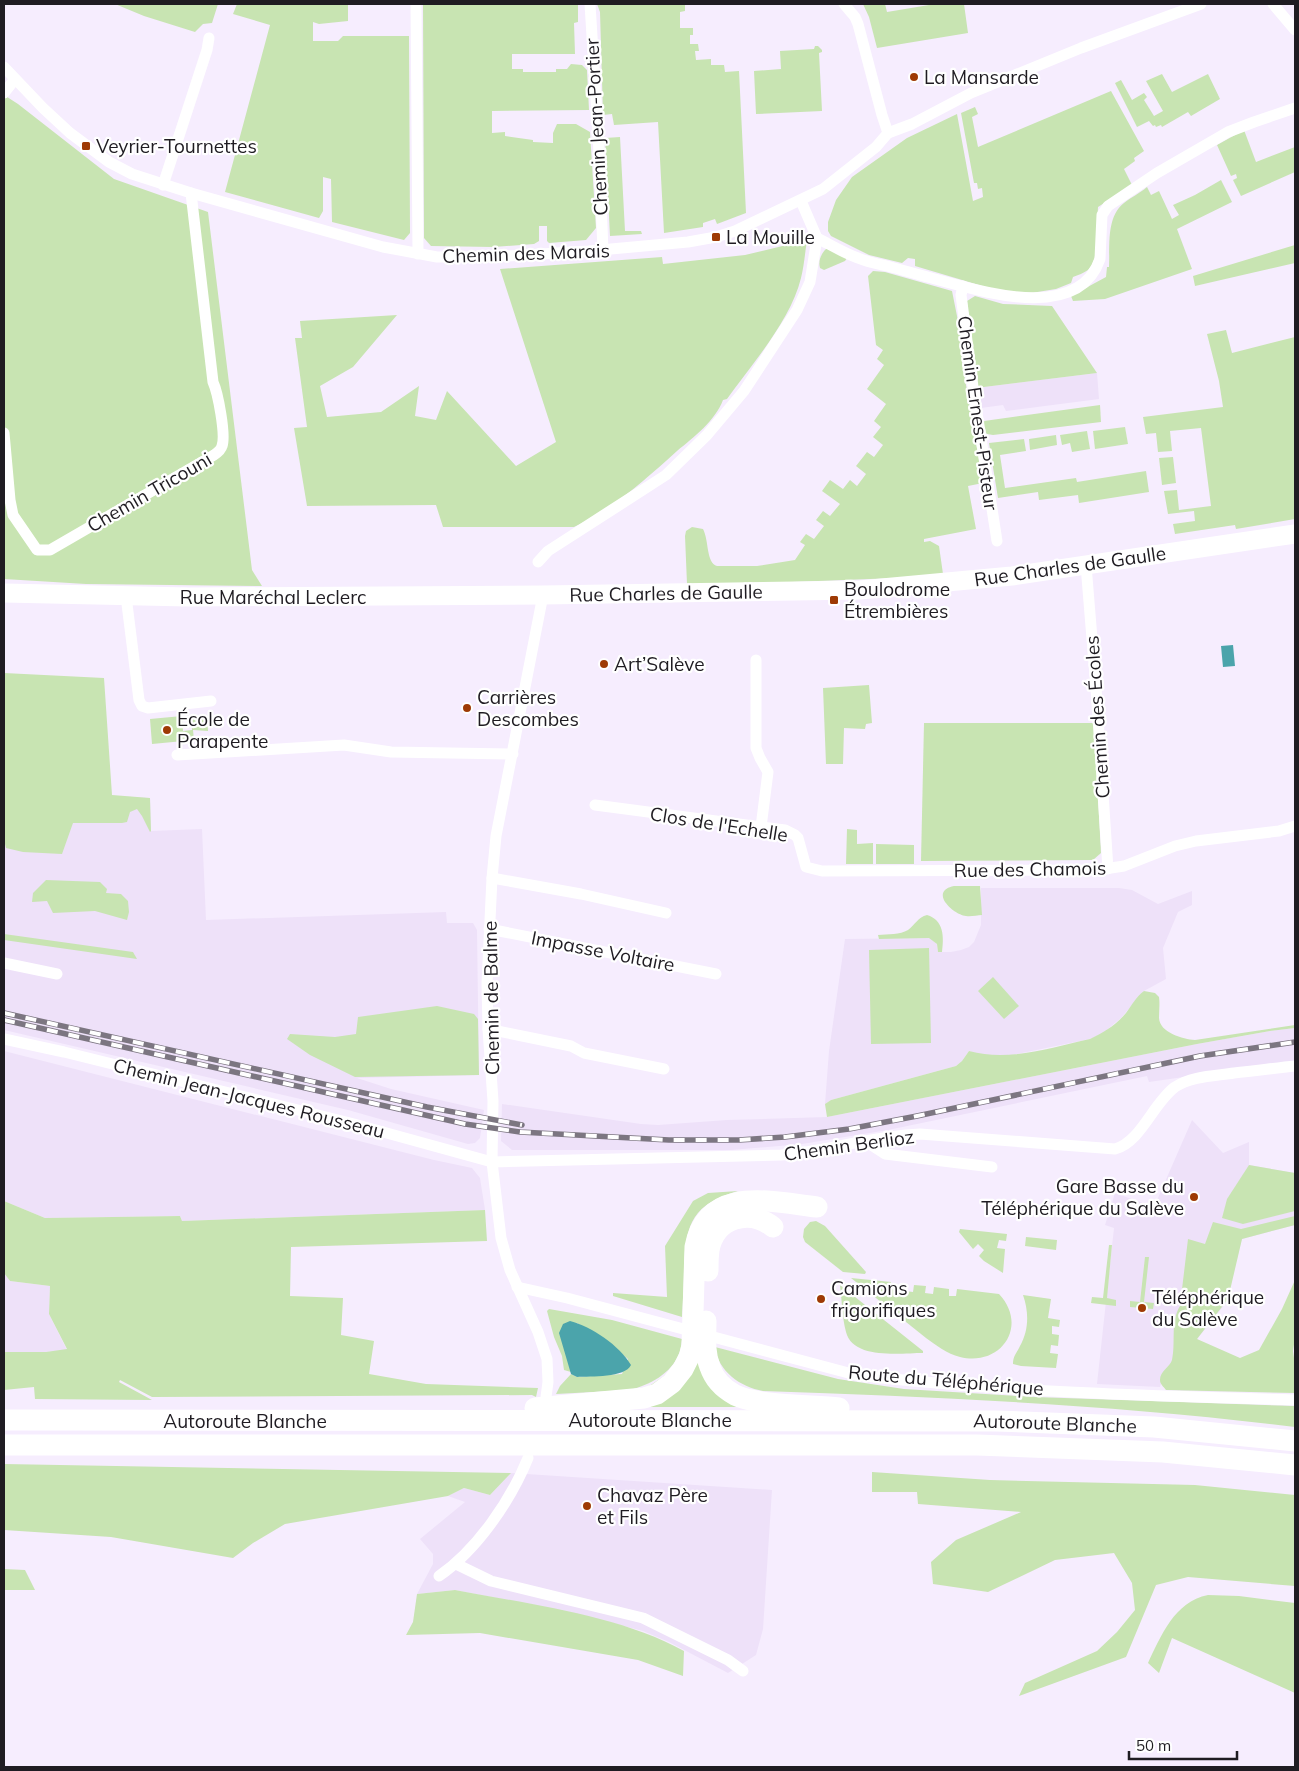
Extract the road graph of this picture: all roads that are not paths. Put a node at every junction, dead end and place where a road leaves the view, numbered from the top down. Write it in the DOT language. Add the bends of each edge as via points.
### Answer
graph roads {
  1 [pos="416,4"];
  2 [pos="590,4"];
  3 [pos="844,4"];
  4 [pos="1201,4"];
  5 [pos="1273,4"];
  6 [pos="1295,30"];
  7 [pos="209,38"];
  8 [pos="4,68"];
  9 [pos="15,79"];
  10 [pos="4,93"];
  11 [pos="1295,108"];
  12 [pos="888,133"];
  13 [pos="163,185"];
  14 [pos="190,193"];
  15 [pos="801,201"];
  16 [pos="817,238"];
  17 [pos="603,250"];
  18 [pos="418,254"];
  19 [pos="963,286"];
  20 [pos="4,433"];
  21 [pos="1295,534"];
  22 [pos="997,540"];
  23 [pos="538,562"];
  24 [pos="1086,565"];
  25 [pos="4,593"];
  26 [pos="543,595"];
  27 [pos="126,596"];
  28 [pos="756,660"];
  29 [pos="211,701"];
  30 [pos="513,754"];
  31 [pos="177,755"];
  32 [pos="595,805"];
  33 [pos="1295,826"];
  34 [pos="761,827"];
  35 [pos="1108,869"];
  36 [pos="819,871"];
  37 [pos="492,878"];
  38 [pos="666,913"];
  39 [pos="489,928"];
  40 [pos="4,964"];
  41 [pos="57,974"];
  42 [pos="716,974"];
  43 [pos="488,1029"];
  44 [pos="4,1038"];
  45 [pos="1295,1066"];
  46 [pos="664,1069"];
  47 [pos="865,1141"];
  48 [pos="492,1162"];
  49 [pos="992,1167"];
  50 [pos="817,1207"];
  51 [pos="774,1227"];
  52 [pos="517,1287"];
  53 [pos="699,1331"];
  54 [pos="546,1397"];
  55 [pos="1295,1400"];
  56 [pos="4,1420"];
  57 [pos="996,1420"];
  58 [pos="382,1421"];
  59 [pos="1295,1441"];
  60 [pos="4,1445"];
  61 [pos="528,1458"];
  62 [pos="1295,1465"];
  63 [pos="456,1564"];
  64 [pos="439,1576"];
  65 [pos="743,1671"];
  1 -- 18 [label="street"];
  2 -- 17 [label="street, Chemin Jean-Portier"];
  3 -- 12 [label="street" via="858,24"];
  4 -- 12 [label="street" via="986,86"];
  5 -- 6 [label="street"];
  7 -- 13 [label="street"];
  8 -- 9 [label="street, Chemin des Marais"];
  9 -- 10 [label="street"];
  9 -- 13 [label="street, Chemin des Marais" via="86,146 119,168"];
  11 -- 19 [label="street" via="1228,132 1108,206 1102,214 1098,265 1071,291 1030,298"];
  12 -- 15 [label="street, Chemin des Marais" via="836,180"];
  13 -- 14 [label="street, Chemin des Marais"];
  14 -- 18 [label="street, Chemin des Marais" via="374,245"];
  14 -- 20 [label="street, Chemin Tricouni" via="213,382 221,419 222,448 50,550 43,551 37,550 13,515"];
  15 -- 16 [label="street"];
  15 -- 17 [label="street, Chemin des Marais" via="716,237"];
  16 -- 19 [label="street" via="858,258"];
  16 -- 23 [label="street" via="810,282 797,310 744,391 713,429 666,475 548,551"];
  17 -- 18 [label="street, Chemin des Marais" via="470,258"];
  19 -- 22 [label="street, Chemin Ernest-Pisteur" via="960,295"];
  21 -- 24 [label="main road, Rue Charles de Gaulle"];
  24 -- 26 [label="main road, Rue Charles de Gaulle" via="1012,576 860,590"];
  24 -- 35 [label="street, Chemin des Écoles"];
  25 -- 27 [label="main road, Rue Maréchal Leclerc"];
  26 -- 27 [label="main road, Rue Maréchal Leclerc"];
  26 -- 30 [label="street, Chemin de Balme"];
  27 -- 29 [label="street" via="142,706"];
  28 -- 34 [label="street" via="756,748 768,772"];
  30 -- 31 [label="street" via="391,752 344,745"];
  30 -- 37 [label="street, Chemin de Balme" via="496,836"];
  32 -- 34 [label="street, Clos de l'Echelle"];
  33 -- 35 [label="street, Rue des Chamois" via="1279,831 1196,841"];
  34 -- 36 [label="street, Clos de l'Echelle" via="785,830 795,835 801,843 806,866"];
  35 -- 36 [label="street, Rue des Chamois"];
  37 -- 38 [label="street"];
  37 -- 39 [label="street, Chemin de Balme"];
  39 -- 42 [label="street, Impasse Voltaire"];
  39 -- 43 [label="street, Chemin de Balme"];
  40 -- 41 [label="street"];
  43 -- 46 [label="street"];
  43 -- 48 [label="street, Chemin de Balme" via="493,1101"];
  44 -- 48 [label="street, Chemin Jean-Jacques Rousseau" via="354,1124"];
  45 -- 47 [label="street, Chemin Berlioz" via="1186,1082 1164,1097 1128,1143 1115,1149 929,1134"];
  47 -- 48 [label="street, Chemin Berlioz" via="804,1152 752,1156"];
  47 -- 49 [label="street" via="885,1154"];
  48 -- 52 [label="street, Chemin de Balme" via="501,1238"];
  50 -- 53 [label="highway" via="742,1201 726,1205 712,1215 696,1242"];
  51 -- 53 [label="highway" via="764,1220 747,1216 731,1220 719,1230 709,1251"];
  52 -- 54 [label="street, Chemin de Balme" via="547,1359"];
  52 -- 55 [label="street, Route du Téléphérique" via="856,1375 1152,1396"];
  53 -- 57 [label="highway" via="716,1378 729,1391 742,1397"];
  53 -- 58 [label="highway" via="684,1369 676,1379 657,1394 644,1398"];
  56 -- 58 [label="highway, Autoroute Blanche"];
  57 -- 58 [label="highway, Autoroute Blanche"];
  57 -- 59 [label="highway, Autoroute Blanche" via="1154,1427"];
  60 -- 62 [label="highway, Autoroute Blanche" via="987,1445 1162,1452"];
  61 -- 63 [label="street" via="513,1490 488,1527"];
  63 -- 64 [label="street"];
  63 -- 65 [label="street" via="491,1581 643,1618 728,1660"];
}
